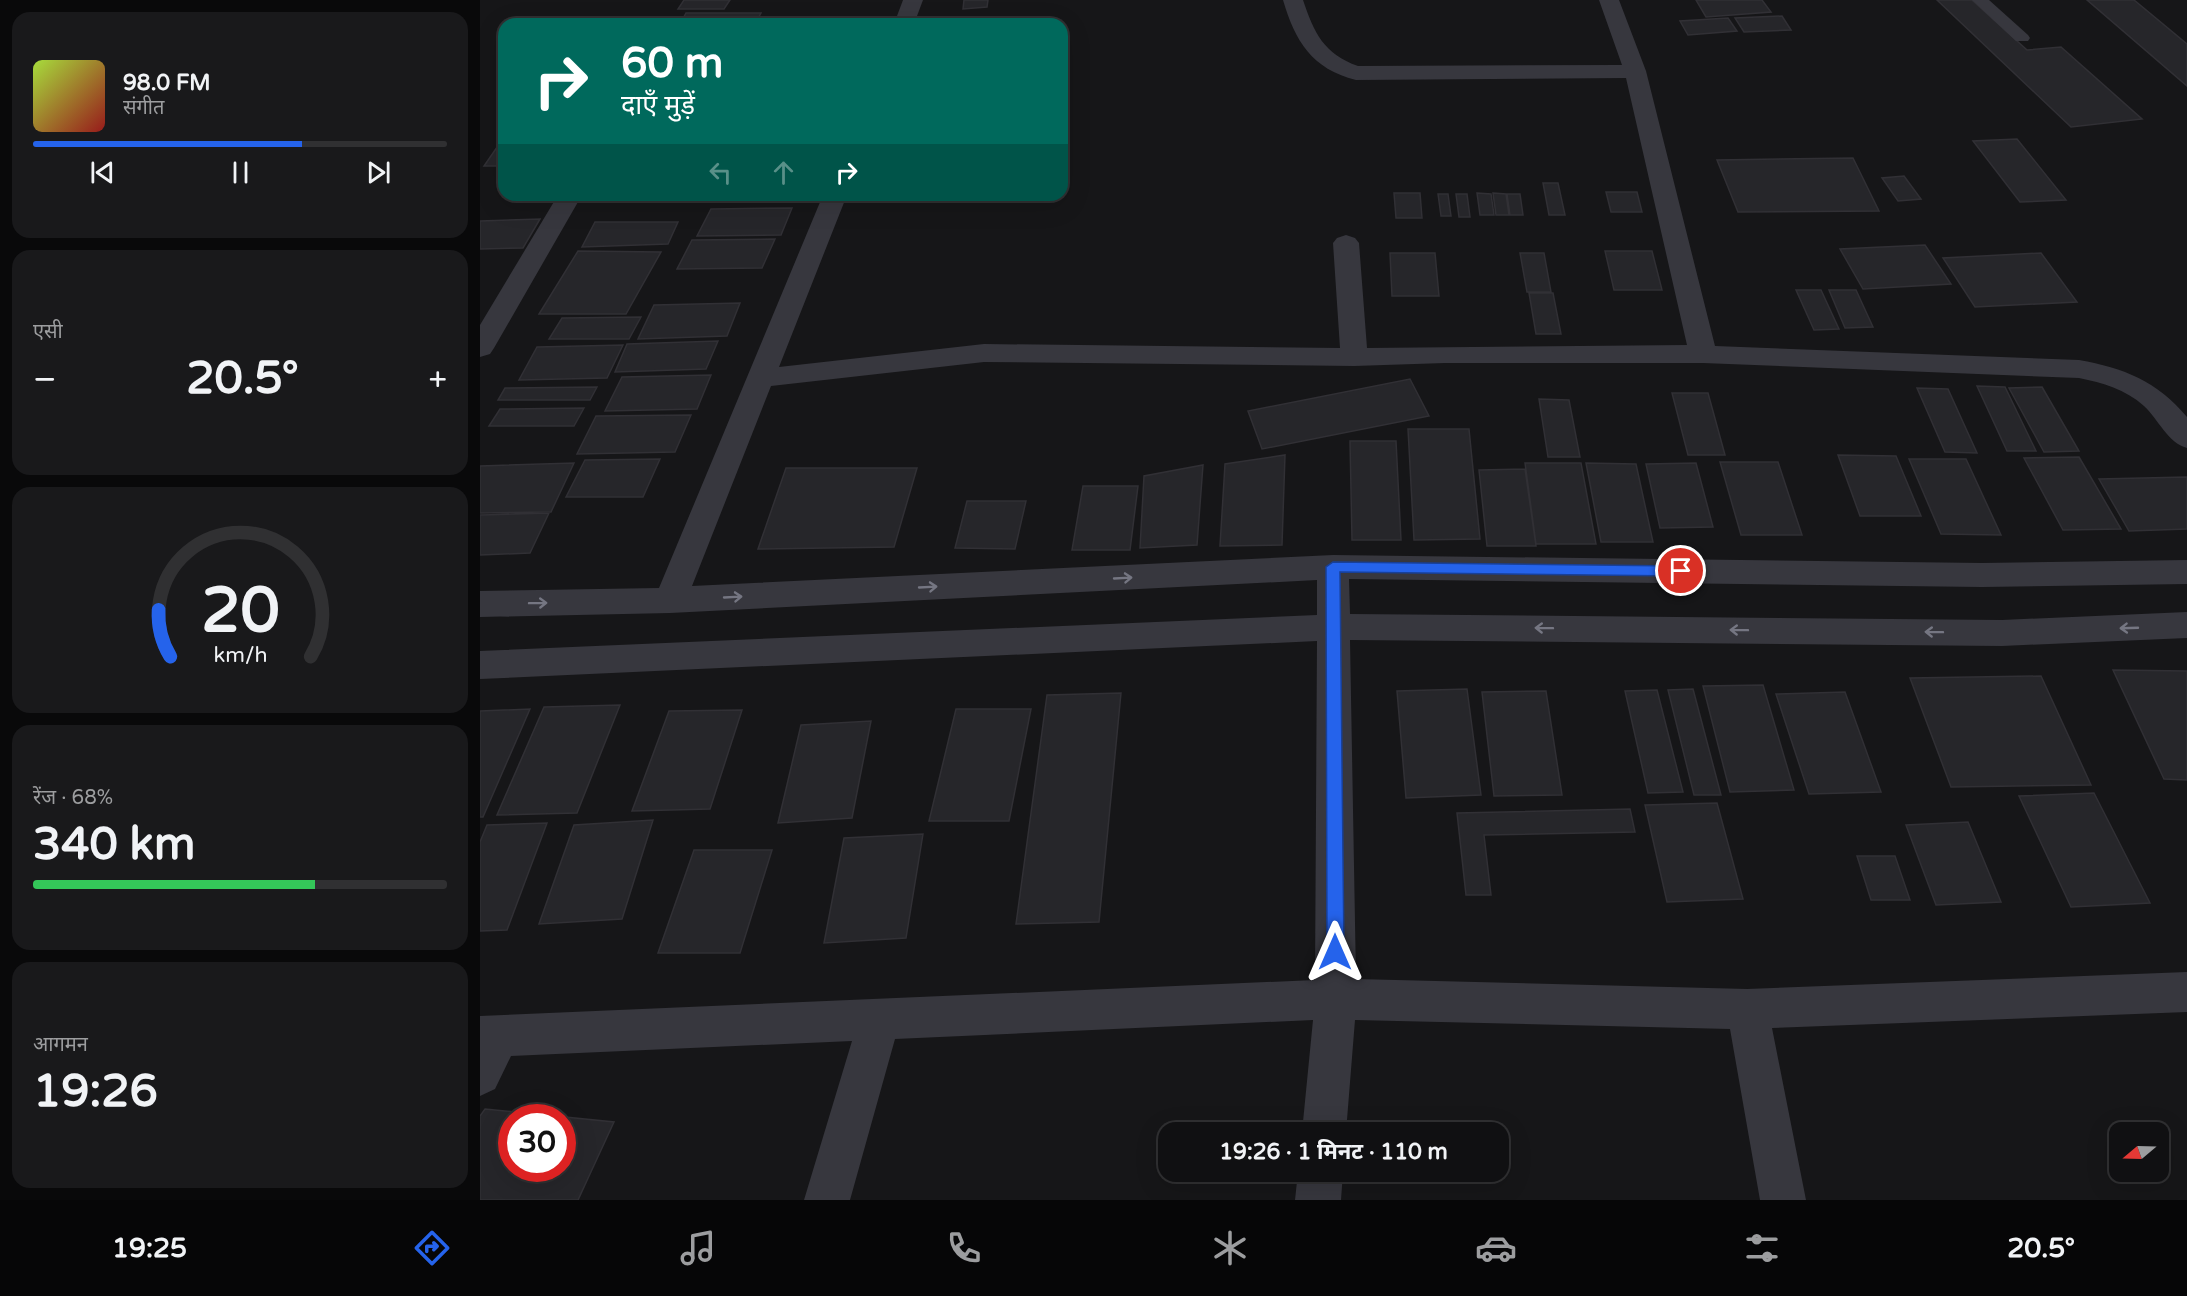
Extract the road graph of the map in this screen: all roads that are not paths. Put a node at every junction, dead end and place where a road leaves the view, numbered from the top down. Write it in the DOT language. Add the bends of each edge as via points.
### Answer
graph roads {
  1 [pos="913,0"];
  2 [pos="1293,0"];
  3 [pos="1609,0"];
  4 [pos="1980,0"];
  5 [pos="906,18"];
  6 [pos="2022,38"];
  7 [pos="1635,71"];
  8 [pos="566,201"];
  9 [pos="833,201"];
  10 [pos="1346,243"];
  11 [pos="480,348"];
  12 [pos="1703,354"];
  13 [pos="1354,357"];
  14 [pos="761,378"];
  15 [pos="2187,438"];
  16 [pos="1333,567"];
  17 [pos="2187,572"];
  18 [pos="670,600"];
  19 [pos="480,604"];
  20 [pos="2187,625"];
  21 [pos="1334,627"];
  22 [pos="480,665"];
  23 [pos="2187,993"];
  24 [pos="1336,999"];
  25 [pos="1747,1009"];
  26 [pos="879,1020"];
  27 [pos="486,1049"];
  28 [pos="1325,1122"];
  29 [pos="1320,1182"];
  30 [pos="827,1200"];
  31 [pos="1318,1200"];
  32 [pos="1783,1200"];
  1 -- 5 [label="street"];
  2 -- 7 [label="street" via="1303,34 1318,55 1336,67 1356,73"];
  3 -- 7 [label="street"];
  4 -- 6 [label="lane"];
  7 -- 12 [label="street"];
  8 -- 11 [label="street"];
  9 -- 14 [label="street"];
  10 -- 13 [label="street"];
  12 -- 13 [label="street"];
  12 -- 15 [label="street" via="2106,373 2135,384 2163,405"];
  13 -- 14 [label="street" via="984,353"];
  14 -- 18 [label="street"];
  16 -- 17 [label="street" via="1982,575"];
  18 -- 16 [label="street, one-way"];
  16 -- 21 [label="street"];
  19 -- 18 [label="street, one-way"];
  20 -- 21 [label="street, one-way" via="2002,633"];
  21 -- 22 [label="street"];
  21 -- 24 [label="street"];
  23 -- 25 [label="street"];
  24 -- 25 [label="street"];
  24 -- 26 [label="street"];
  24 -- 28 [label="street"];
  25 -- 32 [label="street"];
  26 -- 27 [label="street"];
  26 -- 30 [label="street"];
  29 -- 31 [label="street"];
}
